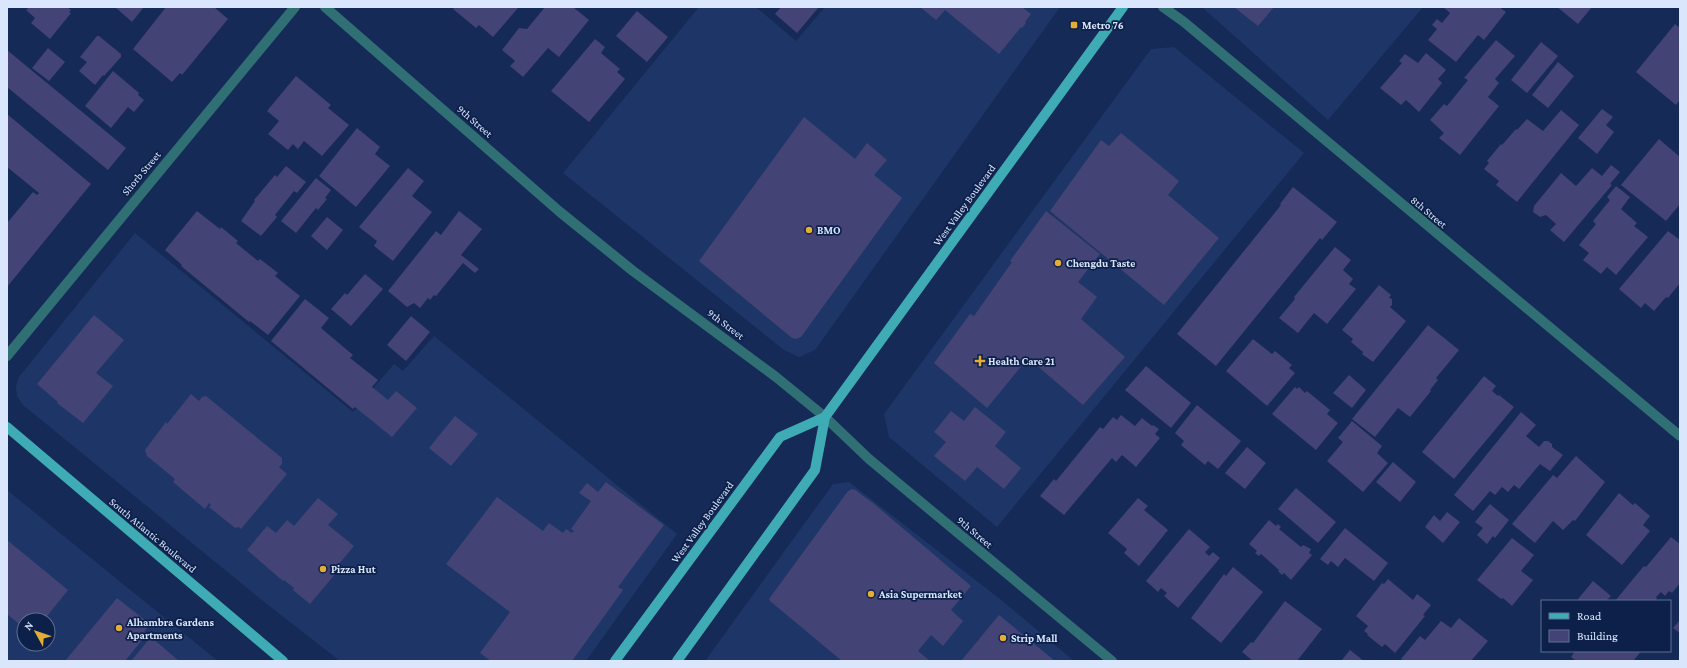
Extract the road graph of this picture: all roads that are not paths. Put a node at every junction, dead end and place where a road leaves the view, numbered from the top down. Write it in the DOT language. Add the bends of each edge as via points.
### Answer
graph roads {
  1 [pos="295,7"];
  2 [pos="325,7"];
  3 [pos="1123,7"];
  4 [pos="1163,7"];
  5 [pos="7,356"];
  6 [pos="825,417"];
  7 [pos="7,427"];
  8 [pos="1680,436"];
  9 [pos="283,661"];
  10 [pos="615,661"];
  11 [pos="677,661"];
  12 [pos="1112,661"];
  1 -- 5 [label="street, Shorb Street"];
  2 -- 6 [label="street, 9th Street" via="560,212"];
  3 -- 6 [label="main road, West Valley Boulevard"];
  4 -- 8 [label="street, 8th Street"];
  6 -- 10 [label="main road, West Valley Boulevard" via="780,437"];
  6 -- 11 [label="main road, West Valley Boulevard" via="815,470"];
  6 -- 12 [label="street, 9th Street" via="869,460"];
  7 -- 9 [label="main road, South Atlantic Boulevard"];
}
